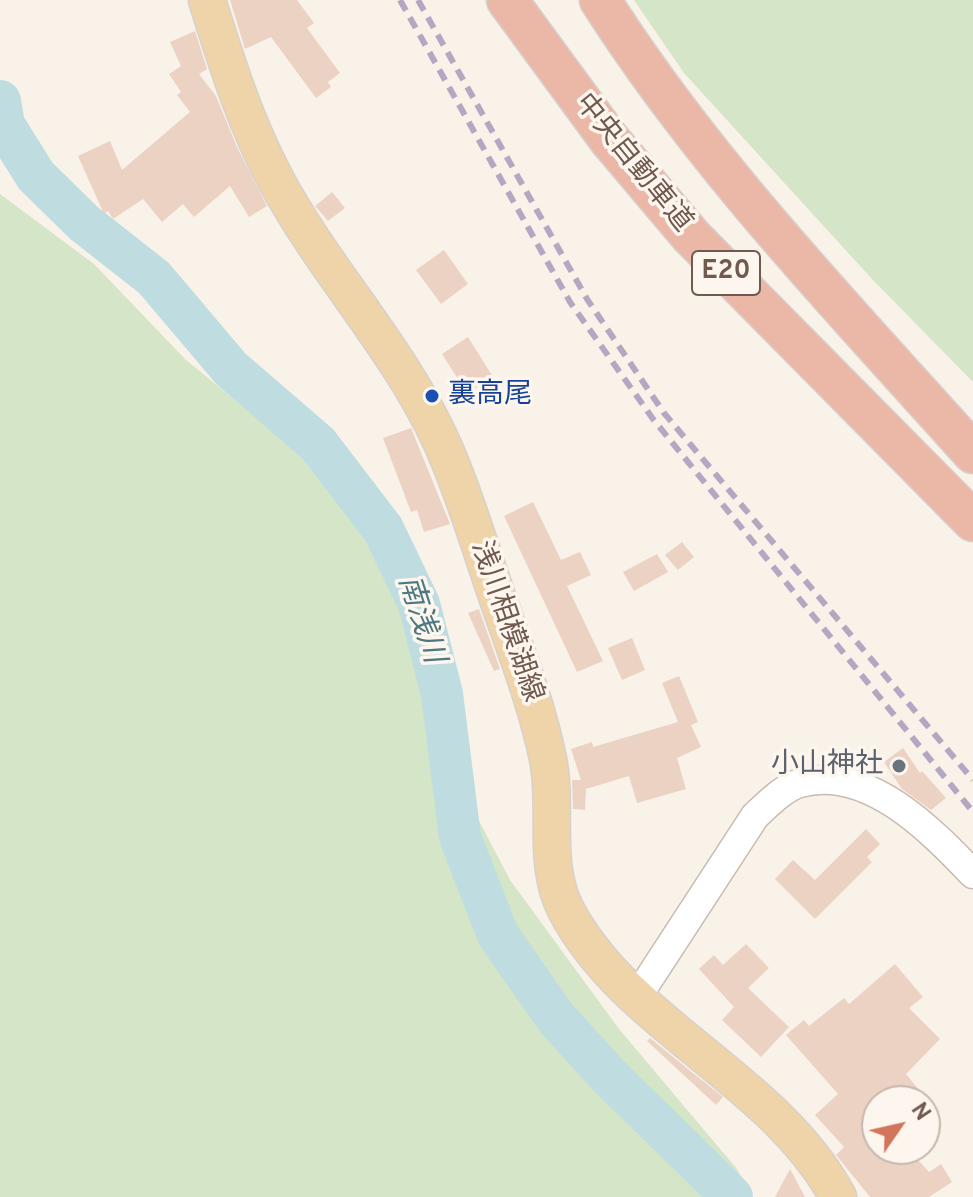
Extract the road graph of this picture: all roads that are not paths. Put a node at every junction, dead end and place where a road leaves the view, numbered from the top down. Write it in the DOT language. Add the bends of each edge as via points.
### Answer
graph roads {
  1 [pos="207,0"];
  2 [pos="507,0"];
  3 [pos="600,0"];
  4 [pos="749,200"];
  5 [pos="774,322"];
  6 [pos="973,423"];
  7 [pos="973,453"];
  8 [pos="973,521"];
  9 [pos="973,551"];
  10 [pos="973,874"];
  11 [pos="637,997"];
  12 [pos="838,1197"];
  1 -- 11 [label="main road, 浅川相模湖線" via="249,122 276,181 408,380 452,465 549,762 554,868 565,908"];
  2 -- 5 [label="highway, 中央自動車道 / E20" via="609,139 691,236"];
  3 -- 4 [label="highway, E20"];
  4 -- 6 [label="highway"];
  4 -- 7 [label="highway, E20"];
  5 -- 8 [label="highway, 中央自動車道 / E20"];
  5 -- 9 [label="highway"];
  10 -- 11 [label="street" via="949,848 880,795 851,783 798,783 755,816"];
  11 -- 12 [label="main road, 浅川相模湖線" via="801,1141"];
}
